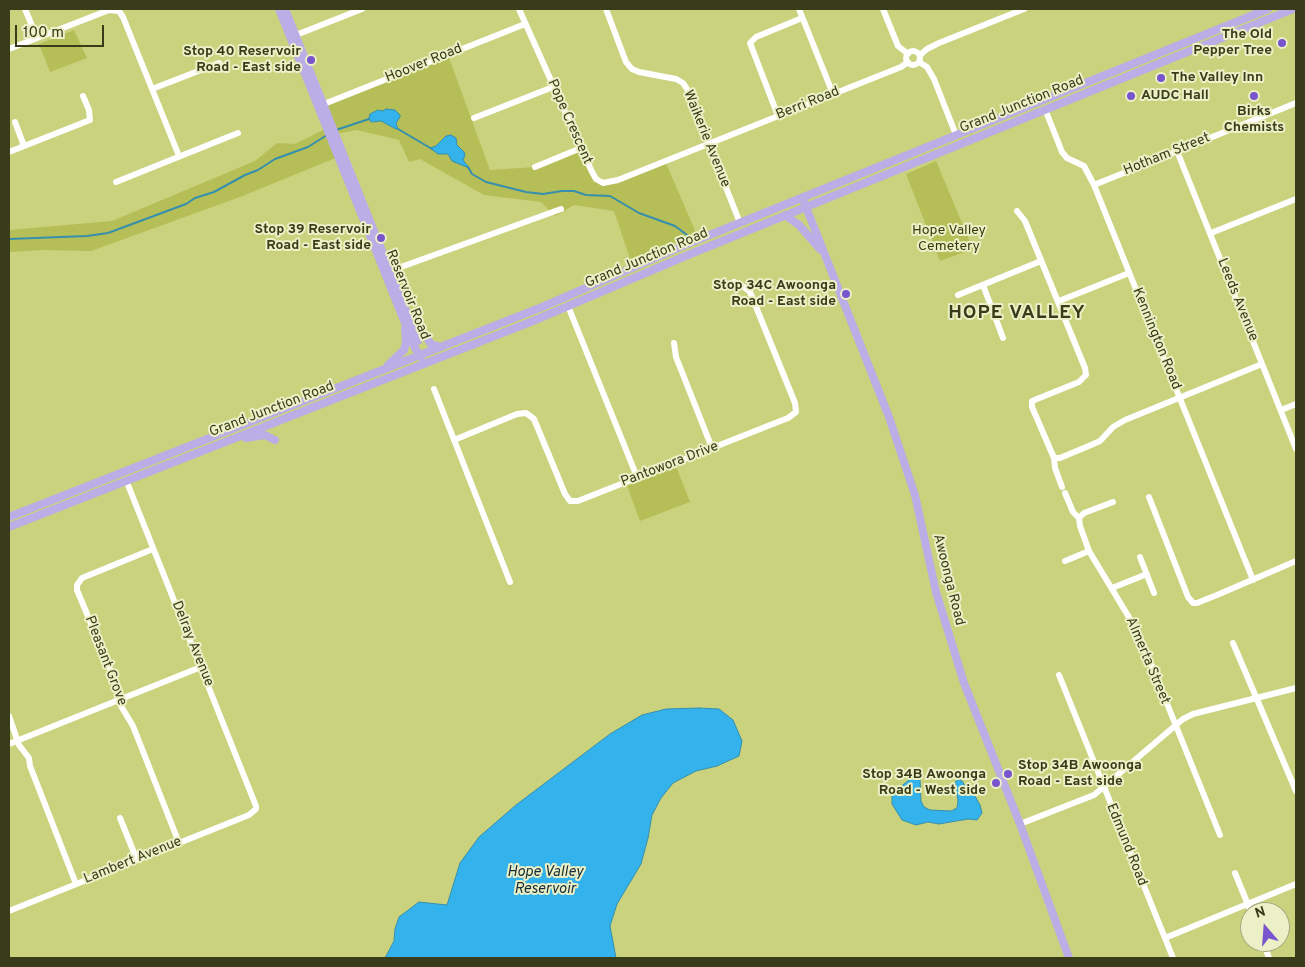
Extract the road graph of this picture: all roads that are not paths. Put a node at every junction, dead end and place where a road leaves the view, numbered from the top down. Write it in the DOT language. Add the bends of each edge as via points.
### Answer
graph roads {
  1 [pos="25,9"];
  2 [pos="279,9"];
  3 [pos="285,9"];
  4 [pos="362,9"];
  5 [pos="519,9"];
  6 [pos="606,9"];
  7 [pos="799,9"];
  8 [pos="883,9"];
  9 [pos="1024,9"];
  10 [pos="1267,9"];
  11 [pos="1288,9"];
  12 [pos="1293,9"];
  13 [pos="802,18"];
  14 [pos="1244,19"];
  15 [pos="525,24"];
  16 [pos="1241,30"];
  17 [pos="1207,34"];
  18 [pos="293,36"];
  19 [pos="1224,37"];
  20 [pos="37,38"];
  21 [pos="9,50"];
  22 [pos="908,54"];
  23 [pos="920,58"];
  24 [pos="1145,59"];
  25 [pos="908,62"];
  26 [pos="220,63"];
  27 [pos="1148,68"];
  28 [pos="553,87"];
  29 [pos="152,89"];
  30 [pos="834,94"];
  31 [pos="82,96"];
  32 [pos="1042,101"];
  33 [pos="1296,103"];
  34 [pos="321,106"];
  35 [pos="1045,109"];
  36 [pos="778,116"];
  37 [pos="474,118"];
  38 [pos="15,122"];
  39 [pos="238,133"];
  40 [pos="956,135"];
  41 [pos="708,144"];
  42 [pos="960,144"];
  43 [pos="24,146"];
  44 [pos="581,148"];
  45 [pos="1177,151"];
  46 [pos="9,152"];
  47 [pos="179,156"];
  48 [pos="535,167"];
  49 [pos="116,182"];
  50 [pos="1094,185"];
  51 [pos="803,198"];
  52 [pos="1295,202"];
  53 [pos="806,207"];
  54 [pos="561,209"];
  55 [pos="1017,211"];
  56 [pos="786,215"];
  57 [pos="740,223"];
  58 [pos="1211,233"];
  59 [pos="823,252"];
  60 [pos="1041,261"];
  61 [pos="387,272"];
  62 [pos="1129,273"];
  63 [pos="734,282"];
  64 [pos="983,285"];
  65 [pos="397,289"];
  66 [pos="578,292"];
  67 [pos="958,295"];
  68 [pos="1059,301"];
  69 [pos="568,306"];
  70 [pos="542,307"];
  71 [pos="404,320"];
  72 [pos="1003,338"];
  73 [pos="674,343"];
  74 [pos="441,347"];
  75 [pos="420,355"];
  76 [pos="424,364"];
  77 [pos="1262,364"];
  78 [pos="376,372"];
  79 [pos="434,389"];
  80 [pos="1179,398"];
  81 [pos="1296,404"];
  82 [pos="1281,410"];
  83 [pos="275,411"];
  84 [pos="266,415"];
  85 [pos="279,421"];
  86 [pos="270,425"];
  87 [pos="229,440"];
  88 [pos="275,440"];
  89 [pos="454,440"];
  90 [pos="712,448"];
  91 [pos="1296,449"];
  92 [pos="1054,458"];
  93 [pos="122,472"];
  94 [pos="637,478"];
  95 [pos="126,480"];
  96 [pos="1149,497"];
  97 [pos="81,498"];
  98 [pos="1113,502"];
  99 [pos="44,503"];
  100 [pos="9,517"];
  101 [pos="1079,518"];
  102 [pos="9,527"];
  103 [pos="153,548"];
  104 [pos="1090,551"];
  105 [pos="1140,557"];
  106 [pos="1065,561"];
  107 [pos="1296,561"];
  108 [pos="1147,574"];
  109 [pos="1253,580"];
  110 [pos="510,582"];
  111 [pos="1112,588"];
  112 [pos="1154,593"];
  113 [pos="1233,643"];
  114 [pos="201,667"];
  115 [pos="1059,675"];
  116 [pos="1296,688"];
  117 [pos="122,698"];
  118 [pos="1256,698"];
  119 [pos="9,716"];
  120 [pos="1175,726"];
  121 [pos="18,740"];
  122 [pos="9,744"];
  123 [pos="1104,788"];
  124 [pos="1296,791"];
  125 [pos="256,809"];
  126 [pos="120,818"];
  127 [pos="1020,824"];
  128 [pos="1220,835"];
  129 [pos="179,843"];
  130 [pos="137,860"];
  131 [pos="1235,874"];
  132 [pos="76,884"];
  133 [pos="1296,884"];
  134 [pos="1247,902"];
  135 [pos="1253,902"];
  136 [pos="1240,907"];
  137 [pos="9,911"];
  138 [pos="1165,938"];
  139 [pos="1069,958"];
  140 [pos="1173,958"];
  1 -- 20 [label="street"];
  2 -- 18 [label="main road, Reservoir Road"];
  3 -- 18 [label="main road, Reservoir Road"];
  4 -- 18 [label="street"];
  5 -- 15 [label="street, Pope Crescent"];
  6 -- 41 [label="street, Waikerie Avenue" via="626,62 632,69 683,83"];
  7 -- 13 [label="street"];
  8 -- 22 [label="street" via="898,46"];
  9 -- 23 [label="street" via="926,49"];
  10 -- 11 [label="main road" via="1266,12 1270,13"];
  10 -- 14 [label="main road, Grand Junction Road"];
  12 -- 16 [label="main road, Grand Junction Road"];
  13 -- 30 [label="street"];
  13 -- 36 [label="street" via="756,37 750,43"];
  14 -- 16 [label="main road"];
  14 -- 17 [label="main road, Grand Junction Road"];
  15 -- 28 [label="street, Pope Crescent"];
  15 -- 34 [label="street, Hoover Road"];
  16 -- 19 [label="main road, Grand Junction Road"];
  17 -- 19 [label="main road"];
  17 -- 24 [label="main road, Grand Junction Road"];
  18 -- 34 [label="main road, Reservoir Road"];
  19 -- 27 [label="main road, Grand Junction Road"];
  20 -- 21 [label="street"];
  20 -- 29 [label="street" via="110,10 119,11"];
  22 -- 23 [label="street" via="913,51"];
  22 -- 25 [label="street"];
  23 -- 25 [label="street" via="916,65"];
  23 -- 40 [label="street" via="934,78"];
  24 -- 27 [label="main road"];
  24 -- 32 [label="main road, Grand Junction Road"];
  25 -- 30 [label="street, Berri Road"];
  26 -- 29 [label="street"];
  27 -- 35 [label="main road, Grand Junction Road"];
  28 -- 37 [label="street"];
  28 -- 44 [label="street, Pope Crescent"];
  29 -- 47 [label="street"];
  30 -- 36 [label="street, Berri Road"];
  31 -- 43 [label="street" via="90,120"];
  32 -- 35 [label="main road"];
  32 -- 40 [label="main road, Grand Junction Road"];
  33 -- 45 [label="street, Hotham Street"];
  34 -- 61 [label="main road, Reservoir Road"];
  35 -- 42 [label="main road, Grand Junction Road"];
  35 -- 50 [label="street, Kennington Road" via="1062,152 1084,166"];
  36 -- 41 [label="street, Berri Road"];
  38 -- 43 [label="street"];
  39 -- 47 [label="street"];
  40 -- 42 [label="main road"];
  40 -- 51 [label="main road, Grand Junction Road"];
  41 -- 44 [label="street, Pope Crescent" via="611,183 596,179"];
  41 -- 57 [label="street, Waikerie Avenue"];
  42 -- 53 [label="main road, Grand Junction Road"];
  43 -- 46 [label="street"];
  44 -- 48 [label="street"];
  45 -- 50 [label="street, Hotham Street"];
  45 -- 58 [label="street, Leeds Avenue"];
  47 -- 49 [label="street"];
  50 -- 62 [label="street, Kennington Road"];
  51 -- 53 [label="main road, Awoonga Road"];
  51 -- 57 [label="main road, Grand Junction Road"];
  52 -- 58 [label="street"];
  53 -- 56 [label="main road, Grand Junction Road"];
  53 -- 59 [label="main road, Awoonga Road"];
  54 -- 61 [label="street"];
  55 -- 60 [label="street" via="1025,221"];
  56 -- 59 [label="main road"];
  56 -- 69 [label="main road, Grand Junction Road"];
  57 -- 66 [label="main road, Grand Junction Road"];
  58 -- 77 [label="street, Leeds Avenue"];
  59 -- 127 [label="main road, Awoonga Road" via="889,417 915,495 936,592 964,683"];
  60 -- 64 [label="street"];
  60 -- 68 [label="street"];
  61 -- 65 [label="main road, Reservoir Road"];
  61 -- 71 [label="main road, Reservoir Road"];
  62 -- 68 [label="street"];
  62 -- 80 [label="street, Kennington Road"];
  63 -- 90 [label="street, Pantowora Drive" via="750,292 796,412"];
  64 -- 67 [label="street"];
  64 -- 72 [label="street"];
  65 -- 74 [label="main road" via="426,339 430,344"];
  65 -- 75 [label="main road, Reservoir Road" via="420,346"];
  66 -- 69 [label="main road"];
  66 -- 70 [label="main road, Grand Junction Road"];
  68 -- 92 [label="street, Almerta Street" via="1086,375 1079,382 1032,401"];
  69 -- 70 [label="main road"];
  69 -- 76 [label="main road, Grand Junction Road"];
  69 -- 94 [label="street"];
  70 -- 74 [label="main road, Grand Junction Road"];
  71 -- 75 [label="main road, Reservoir Road"];
  71 -- 78 [label="main road" via="404,350"];
  73 -- 90 [label="street" via="676,358"];
  74 -- 75 [label="main road, Grand Junction Road"];
  75 -- 76 [label="main road"];
  75 -- 78 [label="main road, Grand Junction Road"];
  76 -- 85 [label="main road, Grand Junction Road"];
  77 -- 80 [label="street"];
  77 -- 82 [label="street, Leeds Avenue"];
  78 -- 83 [label="main road, Grand Junction Road"];
  79 -- 89 [label="street"];
  80 -- 92 [label="street" via="1125,420 1100,441"];
  80 -- 109 [label="street, Kennington Road"];
  81 -- 82 [label="street"];
  82 -- 91 [label="street, Leeds Avenue"];
  83 -- 84 [label="main road, Grand Junction Road"];
  83 -- 85 [label="main road"];
  84 -- 86 [label="main road"];
  84 -- 93 [label="main road, Grand Junction Road"];
  85 -- 86 [label="main road, Grand Junction Road"];
  86 -- 87 [label="main road, Grand Junction Road"];
  87 -- 88 [label="main road" via="262,435"];
  87 -- 95 [label="main road, Grand Junction Road"];
  89 -- 94 [label="street, Pantowora Drive" via="526,413 534,419 570,501 578,501"];
  89 -- 110 [label="street"];
  90 -- 94 [label="street, Pantowora Drive"];
  92 -- 101 [label="street, Almerta Street" via="1072,512"];
  93 -- 95 [label="main road"];
  93 -- 99 [label="main road, Grand Junction Road"];
  95 -- 97 [label="main road, Grand Junction Road"];
  95 -- 103 [label="street, Delray Avenue"];
  96 -- 109 [label="street" via="1190,600 1197,603"];
  97 -- 99 [label="main road" via="51,505"];
  97 -- 102 [label="main road, Grand Junction Road"];
  98 -- 101 [label="street"];
  99 -- 100 [label="main road, Grand Junction Road"];
  101 -- 104 [label="street, Almerta Street"];
  103 -- 114 [label="street, Delray Avenue"];
  103 -- 117 [label="street, Pleasant Grove" via="82,578 77,585"];
  104 -- 106 [label="street"];
  104 -- 111 [label="street, Almerta Street"];
  105 -- 108 [label="street"];
  107 -- 109 [label="street"];
  108 -- 111 [label="street"];
  108 -- 112 [label="street"];
  111 -- 120 [label="street, Almerta Street" via="1143,644"];
  113 -- 118 [label="street"];
  114 -- 117 [label="street"];
  114 -- 125 [label="street, Delray Avenue"];
  115 -- 123 [label="street, Edmund Road"];
  116 -- 118 [label="street"];
  117 -- 121 [label="street"];
  117 -- 129 [label="street, Pleasant Grove" via="121,706 133,726"];
  118 -- 120 [label="street" via="1193,714"];
  118 -- 124 [label="street"];
  119 -- 121 [label="street"];
  120 -- 123 [label="street"];
  120 -- 128 [label="street, Almerta Street"];
  121 -- 122 [label="street"];
  121 -- 132 [label="street" via="28,758"];
  123 -- 127 [label="street"];
  123 -- 138 [label="street, Edmund Road"];
  125 -- 129 [label="street, Lambert Avenue" via="249,815"];
  126 -- 130 [label="street"];
  127 -- 139 [label="main road, Awoonga Road"];
  129 -- 130 [label="street, Lambert Avenue"];
  130 -- 132 [label="street, Lambert Avenue"];
  131 -- 134 [label="street"];
  132 -- 137 [label="street, Lambert Avenue"];
  133 -- 135 [label="street"];
  136 -- 138 [label="street"];
  138 -- 140 [label="street, Edmund Road"];
}
